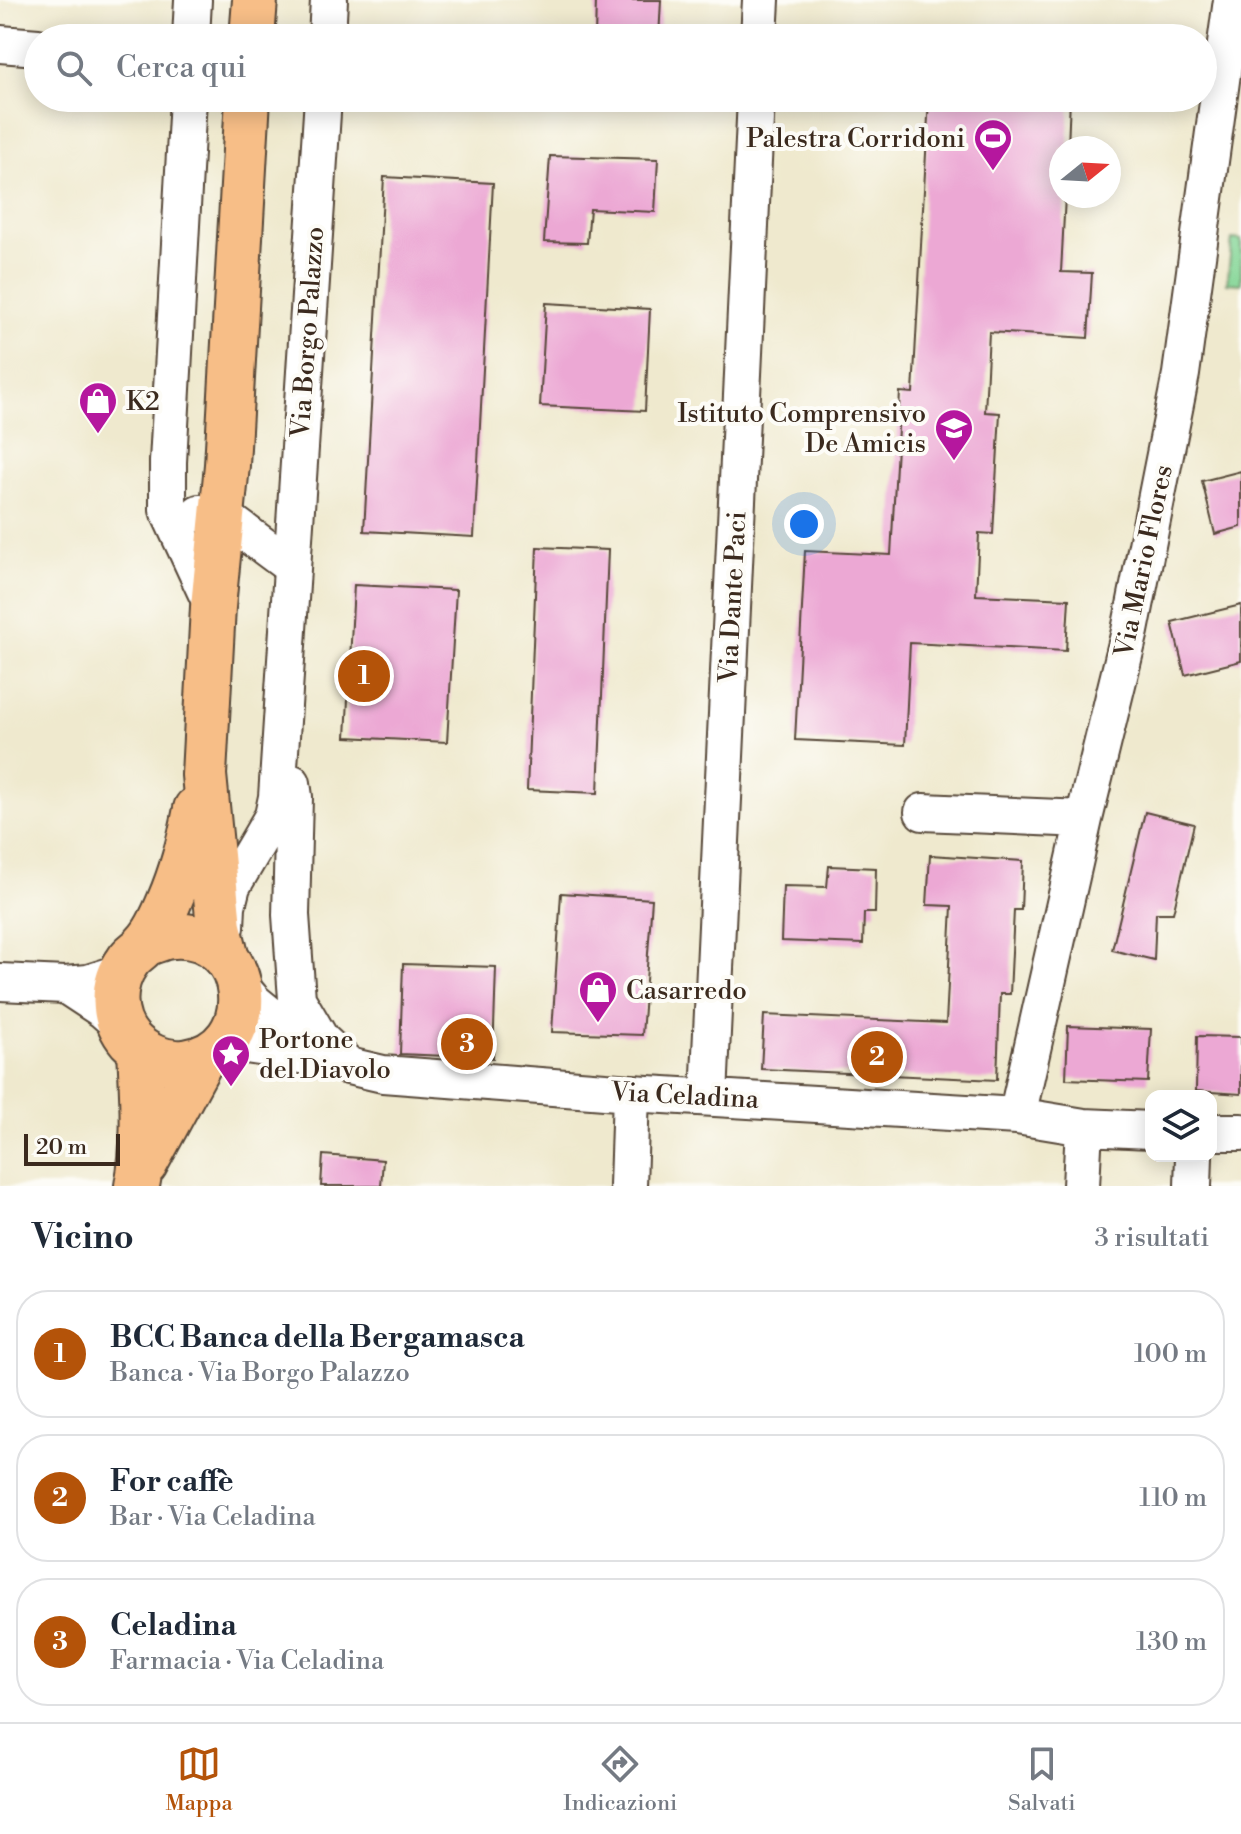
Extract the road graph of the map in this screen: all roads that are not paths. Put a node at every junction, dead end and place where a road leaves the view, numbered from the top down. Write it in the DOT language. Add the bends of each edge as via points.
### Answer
graph roads {
  1 [pos="193,0"];
  2 [pos="255,0"];
  3 [pos="329,0"];
  4 [pos="761,0"];
  5 [pos="1232,0"];
  6 [pos="192,24"];
  7 [pos="253,24"];
  8 [pos="328,24"];
  9 [pos="760,24"];
  10 [pos="0,44"];
  11 [pos="24,46"];
  12 [pos="1217,110"];
  13 [pos="187,112"];
  14 [pos="247,112"];
  15 [pos="322,112"];
  16 [pos="755,112"];
  17 [pos="1217,112"];
  18 [pos="168,510"];
  19 [pos="222,515"];
  20 [pos="292,567"];
  21 [pos="213,607"];
  22 [pos="280,752"];
  23 [pos="204,775"];
  24 [pos="923,812"];
  25 [pos="1084,819"];
  26 [pos="133,959"];
  27 [pos="233,971"];
  28 [pos="0,982"];
  29 [pos="65,985"];
  30 [pos="130,1037"];
  31 [pos="212,1051"];
  32 [pos="338,1064"];
  33 [pos="631,1093"];
  34 [pos="709,1096"];
  35 [pos="1017,1116"];
  36 [pos="1084,1127"];
  37 [pos="1145,1130"];
  38 [pos="1217,1132"];
  39 [pos="1241,1132"];
  40 [pos="1194,1162"];
  41 [pos="138,1180"];
  42 [pos="628,1186"];
  43 [pos="1081,1186"];
  44 [pos="1193,1186"];
  1 -- 6 [label="street"];
  2 -- 7 [label="main road"];
  3 -- 8 [label="street"];
  4 -- 9 [label="street"];
  5 -- 12 [label="street, Via Mario Flores"];
  10 -- 11 [label="street"];
  13 -- 18 [label="street, Via Borgo Palazzo"];
  14 -- 19 [label="main road, Via Borgo Palazzo"];
  15 -- 20 [label="street, Via Borgo Palazzo"];
  16 -- 34 [label="street, Via Dante Paci"];
  17 -- 25 [label="street, Via Mario Flores" via="1181,374 1130,631"];
  18 -- 19 [label="street"];
  18 -- 21 [label="street, Via Borgo Palazzo"];
  19 -- 20 [label="street"];
  19 -- 21 [label="main road, Via Borgo Palazzo"];
  20 -- 22 [label="street, Via Borgo Palazzo"];
  21 -- 23 [label="main road, Via Borgo Palazzo"];
  22 -- 27 [label="street, Via Borgo Palazzo" via="273,816 232,886 227,906"];
  22 -- 32 [label="street, Via Borgo Palazzo" via="294,797 291,915 297,999"];
  23 -- 26 [label="main road, Via Borgo Palazzo" via="187,854 169,904"];
  23 -- 27 [label="main road, Via Borgo Palazzo" via="219,927"];
  24 -- 25 [label="street"];
  25 -- 35 [label="street, Via Mario Flores"];
  26 -- 27 [label="main road" via="164,937 190,937 219,950"];
  26 -- 29 [label="street" via="88,983"];
  26 -- 30 [label="main road, Via Borgo Palazzo" via="115,990 115,1005"];
  27 -- 31 [label="main road, Via Borgo Palazzo" via="239,1016"];
  27 -- 32 [label="street" via="254,1002"];
  28 -- 29 [label="street"];
  29 -- 30 [label="street"];
  30 -- 31 [label="main road" via="155,1058 167,1061 189,1061"];
  30 -- 41 [label="main road, Via Borgo Palazzo" via="142,1109"];
  31 -- 32 [label="street, Via Celadina" via="246,1045"];
  31 -- 41 [label="main road, Via Borgo Palazzo"];
  32 -- 33 [label="street, Via Celadina" via="383,1074"];
  33 -- 34 [label="street, Via Celadina"];
  33 -- 42 [label="street"];
  34 -- 35 [label="street, Via Celadina"];
  35 -- 36 [label="street, Via Celadina"];
  36 -- 37 [label="street, Via Celadina"];
  36 -- 43 [label="street"];
  38 -- 39 [label="street"];
  40 -- 44 [label="street"];
}
